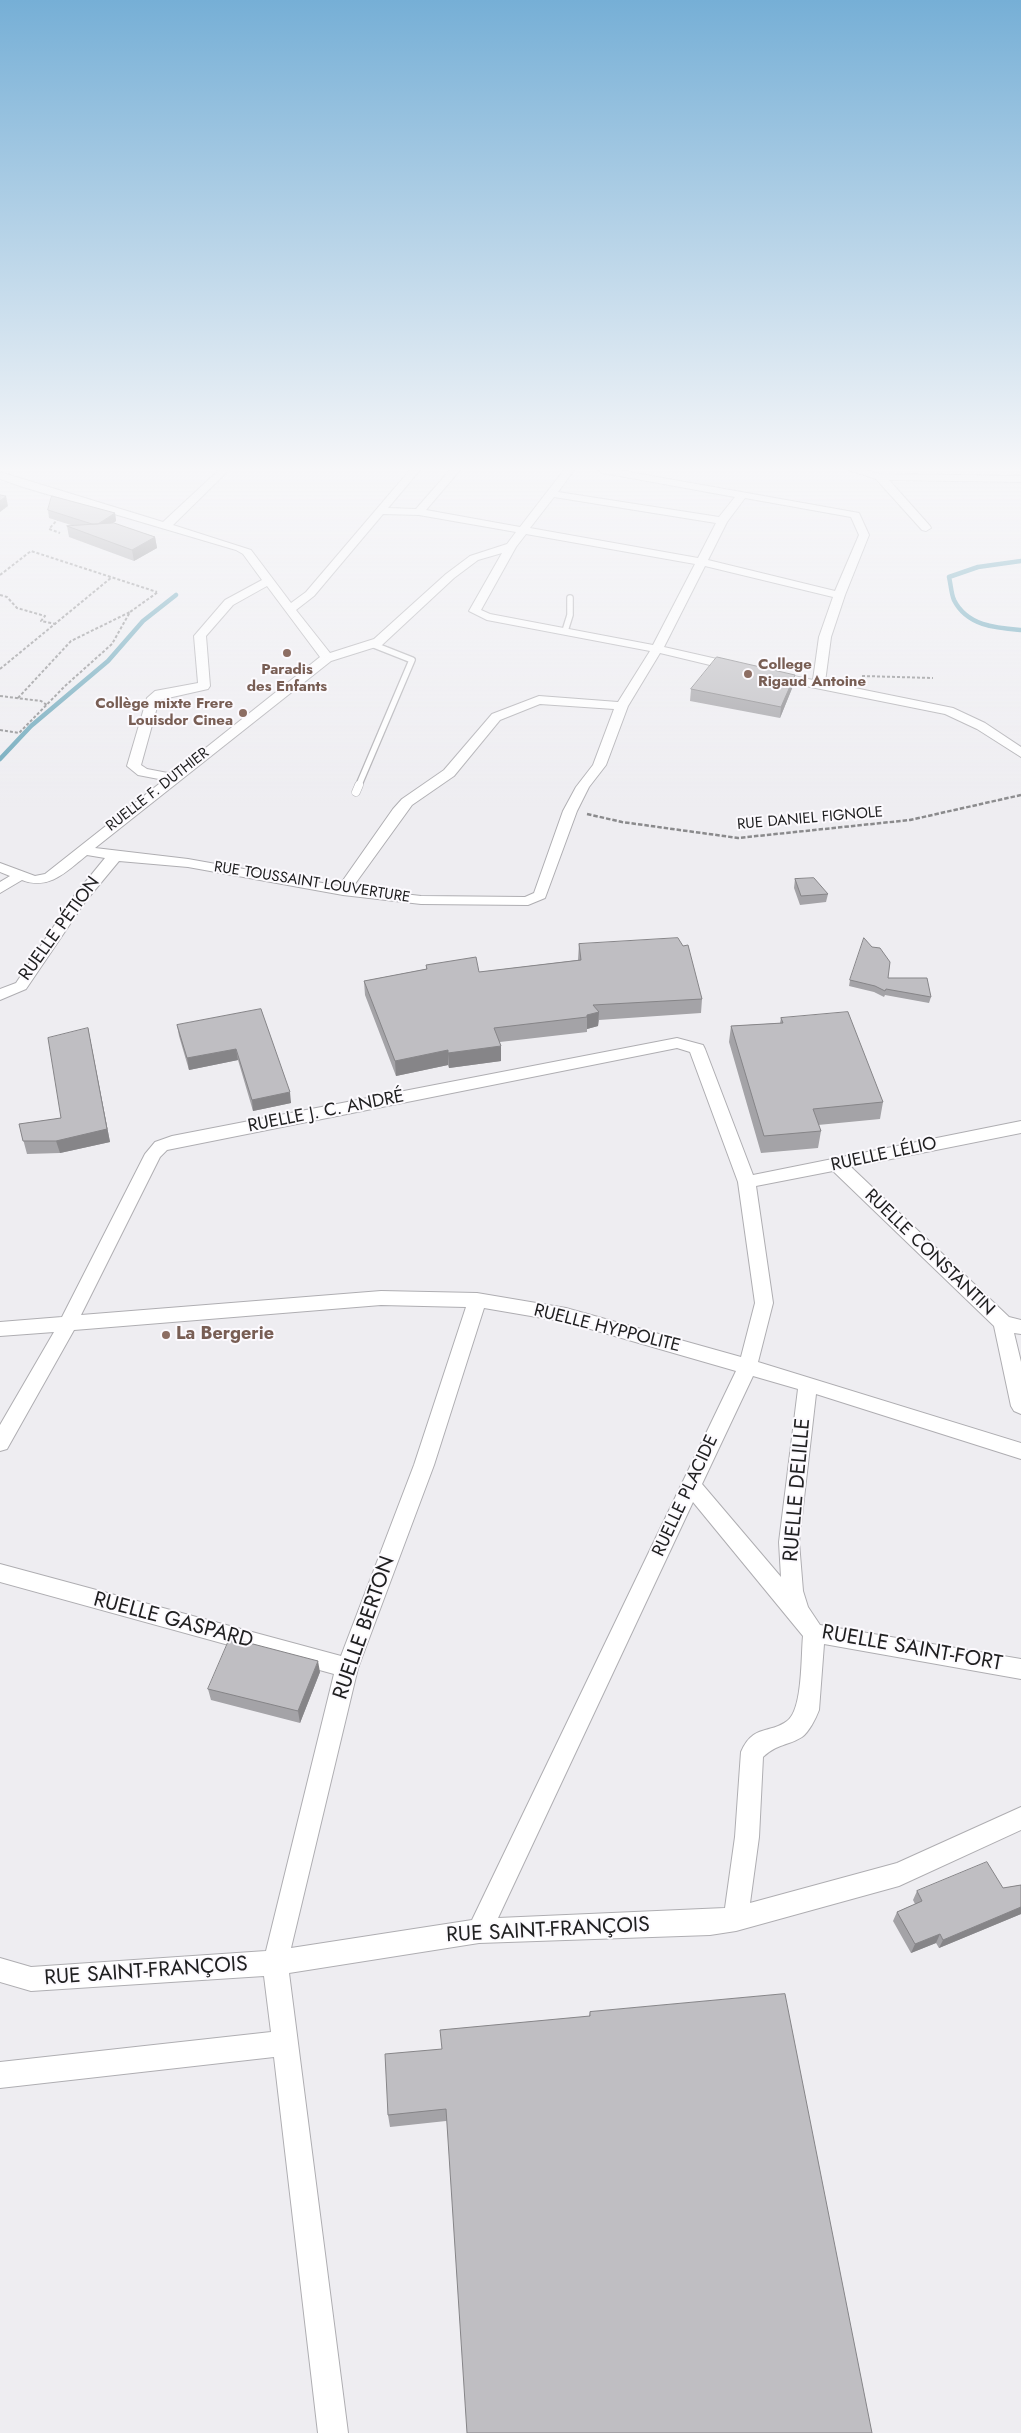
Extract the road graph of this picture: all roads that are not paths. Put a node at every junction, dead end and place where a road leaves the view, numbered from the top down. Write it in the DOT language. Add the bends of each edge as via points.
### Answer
graph roads {
  1 [pos="262,584"];
  2 [pos="271,584"];
  3 [pos="319,584"];
  4 [pos="442,584"];
  5 [pos="491,584"];
  6 [pos="690,584"];
  7 [pos="791,584"];
  8 [pos="844,584"];
  9 [pos="839,595"];
  10 [pos="570,598"];
  11 [pos="291,608"];
  12 [pos="565,631"];
  13 [pos="374,645"];
  14 [pos="657,649"];
  15 [pos="327,658"];
  16 [pos="818,686"];
  17 [pos="622,706"];
  18 [pos="1021,753"];
  19 [pos="174,778"];
  20 [pos="356,792"];
  21 [pos="82,850"];
  22 [pos="115,856"];
  23 [pos="0,867"];
  24 [pos="20,875"];
  25 [pos="0,889"];
  26 [pos="343,891"];
  27 [pos="0,995"];
  28 [pos="689,1045"];
  29 [pos="1021,1126"];
  30 [pos="838,1165"];
  31 [pos="747,1182"];
  32 [pos="477,1300"];
  33 [pos="1003,1323"];
  34 [pos="67,1325"];
  35 [pos="1021,1327"];
  36 [pos="0,1329"];
  37 [pos="748,1366"];
  38 [pos="808,1384"];
  39 [pos="1021,1406"];
  40 [pos="0,1443"];
  41 [pos="1021,1451"];
  42 [pos="691,1485"];
  43 [pos="0,1573"];
  44 [pos="814,1633"];
  45 [pos="347,1668"];
  46 [pos="1021,1669"];
  47 [pos="1021,1818"];
  48 [pos="736,1919"];
  49 [pos="479,1931"];
  50 [pos="275,1963"];
  51 [pos="0,1970"];
  52 [pos="285,2043"];
  53 [pos="0,2075"];
  54 [pos="333,2433"];
  1 -- 19 [label="street" via="225,604 200,636 204,686 159,694 153,698 134,766 143,772"];
  2 -- 11 [label="street"];
  3 -- 11 [label="street"];
  4 -- 13 [label="street"];
  5 -- 12 [label="street" via="475,612"];
  6 -- 14 [label="street, RUE TOUSSAINT LOUVERTURE"];
  7 -- 9 [label="street"];
  8 -- 9 [label="street"];
  9 -- 16 [label="street" via="825,637"];
  10 -- 12 [label="lane" via="570,615"];
  11 -- 15 [label="street"];
  12 -- 14 [label="street"];
  13 -- 15 [label="street"];
  13 -- 20 [label="lane" via="412,660"];
  14 -- 16 [label="street"];
  14 -- 17 [label="street, RUE TOUSSAINT LOUVERTURE"];
  15 -- 19 [label="street, RUELLE F. DUTHIER"];
  16 -- 18 [label="street" via="949,712 981,726"];
  17 -- 26 [label="street" via="539,700 496,717 449,773 398,812"];
  17 -- 26 [label="street, RUE TOUSSAINT LOUVERTURE" via="599,764 570,811 540,895 536,898 421,900"];
  19 -- 21 [label="street, RUELLE F. DUTHIER"];
  21 -- 22 [label="street, RUE TOUSSAINT LOUVERTURE"];
  21 -- 24 [label="street, RUELLE F. DUTHIER" via="49,878 34,880"];
  22 -- 26 [label="street, RUE TOUSSAINT LOUVERTURE" via="188,862"];
  22 -- 27 [label="street, RUELLE PÉTION" via="79,899 21,986"];
  23 -- 24 [label="street, RUELLE F. DUTHIER"];
  24 -- 25 [label="street"];
  28 -- 31 [label="street, RUELLE PLACIDE" via="697,1049"];
  28 -- 34 [label="street, RUELLE J. C. ANDRÉ" via="677,1043 162,1146 153,1154"];
  29 -- 30 [label="street, RUELLE LÉLIO"];
  30 -- 31 [label="street, RUELLE LÉLIO"];
  30 -- 33 [label="street, RUELLE CONSTANTIN"];
  31 -- 37 [label="street, RUELLE PLACIDE" via="764,1304"];
  32 -- 34 [label="street, RUELLE HYPPOLITE" via="381,1298"];
  32 -- 37 [label="street, RUELLE HYPPOLITE" via="566,1315"];
  32 -- 45 [label="street, RUELLE BERTON" via="424,1465"];
  33 -- 35 [label="street"];
  33 -- 39 [label="street, RUELLE CONSTANTIN"];
  34 -- 36 [label="street, RUELLE HYPPOLITE"];
  34 -- 40 [label="street, RUELLE J. C. ANDRÉ"];
  37 -- 38 [label="street, RUELLE HYPPOLITE"];
  37 -- 42 [label="street, RUELLE PLACIDE"];
  38 -- 41 [label="street, RUELLE HYPPOLITE"];
  38 -- 44 [label="street, RUELLE DELILLE" via="789,1542 792,1590 799,1611"];
  42 -- 44 [label="street, RUELLE SAINT-FORT"];
  42 -- 49 [label="street, RUELLE PLACIDE"];
  43 -- 45 [label="street, RUELLE GASPARD"];
  44 -- 46 [label="street, RUELLE SAINT-FORT"];
  44 -- 48 [label="street" via="808,1710 795,1729 766,1739 752,1752 747,1837"];
  45 -- 50 [label="street, RUELLE BERTON"];
  47 -- 48 [label="street, RUE SAINT-FRANÇOIS" via="899,1874"];
  48 -- 49 [label="street, RUE SAINT-FRANÇOIS" via="710,1923"];
  49 -- 50 [label="street, RUE SAINT-FRANÇOIS"];
  50 -- 51 [label="street, RUE SAINT-FRANÇOIS" via="30,1979"];
  50 -- 52 [label="street"];
  52 -- 53 [label="street"];
  52 -- 54 [label="street"];
}
